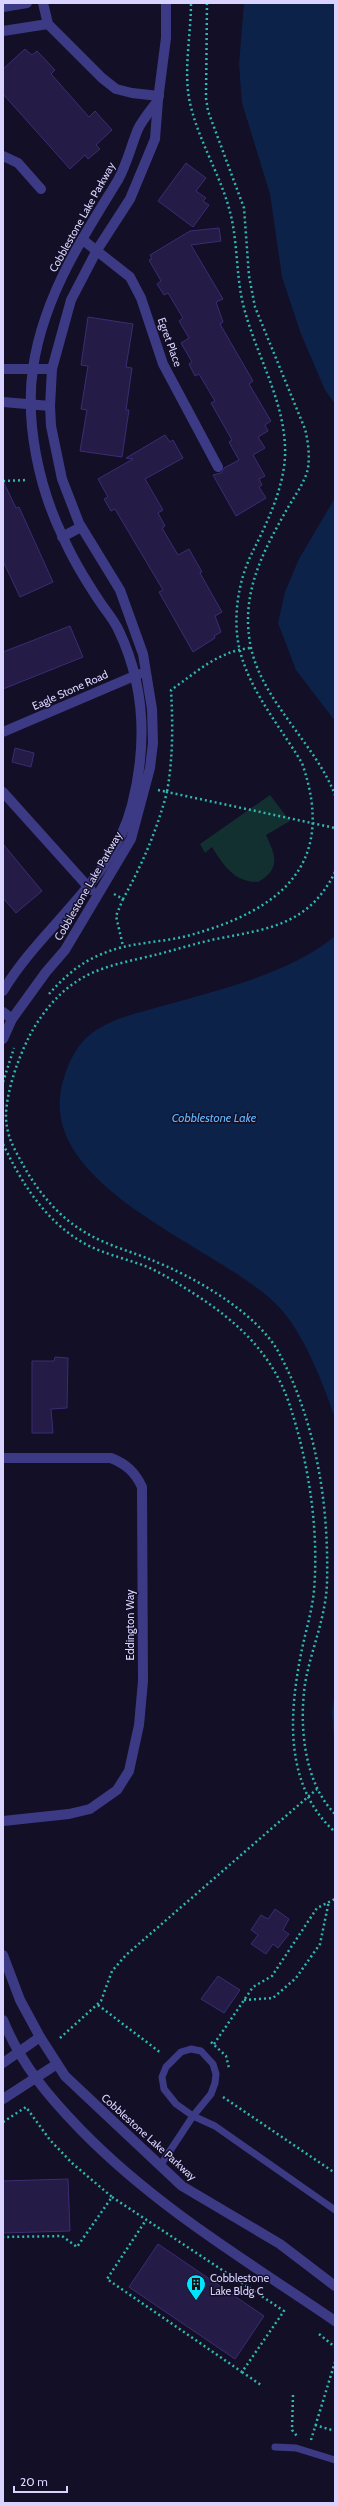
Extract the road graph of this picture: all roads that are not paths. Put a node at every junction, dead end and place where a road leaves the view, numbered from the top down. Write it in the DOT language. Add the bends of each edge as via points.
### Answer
graph roads {
  1 [pos="27,3"];
  2 [pos="43,3"];
  3 [pos="166,3"];
  4 [pos="3,7"];
  5 [pos="48,24"];
  6 [pos="3,31"];
  7 [pos="158,98"];
  8 [pos="3,156"];
  9 [pos="41,189"];
  10 [pos="83,240"];
  11 [pos="97,250"];
  12 [pos="33,368"];
  13 [pos="3,369"];
  14 [pos="52,369"];
  15 [pos="3,402"];
  16 [pos="32,406"];
  17 [pos="50,406"];
  18 [pos="218,467"];
  19 [pos="81,527"];
  20 [pos="62,537"];
  21 [pos="146,671"];
  22 [pos="133,676"];
  23 [pos="3,732"];
  24 [pos="3,792"];
  25 [pos="88,885"];
  26 [pos="97,897"];
  27 [pos="3,991"];
  28 [pos="3,1012"];
  29 [pos="12,1018"];
  30 [pos="3,1039"];
  31 [pos="3,1458"];
  32 [pos="3,1821"];
  33 [pos="3,1955"];
  34 [pos="3,2020"];
  35 [pos="40,2037"];
  36 [pos="20,2053"];
  37 [pos="3,2063"];
  38 [pos="57,2064"];
  39 [pos="36,2079"];
  40 [pos="3,2099"];
  41 [pos="192,2116"];
  42 [pos="160,2166"];
  43 [pos="335,2210"];
  44 [pos="334,2284"];
  45 [pos="335,2321"];
  46 [pos="276,2447"];
  47 [pos="335,2460"];
  1 -- 4 [label="street"];
  2 -- 5 [label="street"];
  3 -- 7 [label="street, Cobblestone Lake Parkway" via="166,38"];
  5 -- 6 [label="street"];
  5 -- 7 [label="street" via="116,89"];
  7 -- 10 [label="street, Cobblestone Lake Parkway" via="139,127 122,172"];
  7 -- 11 [label="street, Cobblestone Lake Parkway" via="155,139 142,173 130,199"];
  8 -- 9 [label="street" via="18,163"];
  10 -- 11 [label="street, Egret Place"];
  10 -- 12 [label="street, Cobblestone Lake Parkway" via="67,267 49,310"];
  11 -- 14 [label="street, Cobblestone Lake Parkway" via="71,300"];
  11 -- 18 [label="street, Egret Place" via="130,278 141,298 163,364"];
  12 -- 13 [label="street"];
  12 -- 14 [label="street"];
  12 -- 16 [label="street, Cobblestone Lake Parkway"];
  14 -- 17 [label="street, Cobblestone Lake Parkway"];
  15 -- 16 [label="street"];
  16 -- 17 [label="street"];
  16 -- 20 [label="street, Cobblestone Lake Parkway" via="32,422 43,483"];
  17 -- 19 [label="street, Cobblestone Lake Parkway" via="51,426 62,479"];
  19 -- 20 [label="street"];
  19 -- 21 [label="street, Cobblestone Lake Parkway" via="120,590 134,625"];
  20 -- 22 [label="street, Cobblestone Lake Parkway" via="80,571 119,630"];
  21 -- 22 [label="street, Eagle Stone Road"];
  21 -- 26 [label="street, Cobblestone Lake Parkway" via="153,743 149,773 131,839"];
  22 -- 23 [label="street, Eagle Stone Road"];
  22 -- 25 [label="street, Cobblestone Lake Parkway" via="139,694 143,741 132,806 121,835 106,862"];
  24 -- 25 [label="street"];
  25 -- 26 [label="street"];
  25 -- 27 [label="street, Cobblestone Lake Parkway" via="10,978"];
  26 -- 29 [label="street, Cobblestone Lake Parkway" via="65,950"];
  28 -- 29 [label="street"];
  29 -- 30 [label="street, Cobblestone Lake Parkway"];
  31 -- 32 [label="street, Eddington Way" via="103,1457 118,1461 135,1474 142,1487 142,1681 139,1725 132,1761 124,1781 109,1797 90,1809 69,1814"];
  33 -- 35 [label="street, Cobblestone Lake Parkway" via="20,2000"];
  34 -- 36 [label="street"];
  35 -- 36 [label="street"];
  35 -- 38 [label="street, Cobblestone Lake Parkway"];
  36 -- 37 [label="street"];
  36 -- 39 [label="street"];
  38 -- 39 [label="street"];
  38 -- 42 [label="street, Cobblestone Lake Parkway" via="65,2076"];
  39 -- 40 [label="street"];
  39 -- 45 [label="street" via="46,2094 113,2164 168,2208"];
  41 -- 41 [label="lane" via="211,2094 216,2074 208,2058 201,2051 191,2049 181,2052 172,2060 162,2077 164,2089 176,2104"];
  41 -- 42 [label="lane"];
  41 -- 43 [label="lane" via="216,2126"];
  42 -- 44 [label="street, Cobblestone Lake Parkway" via="182,2186 280,2244"];
  46 -- 47 [label="lane" via="296,2448"];
}
